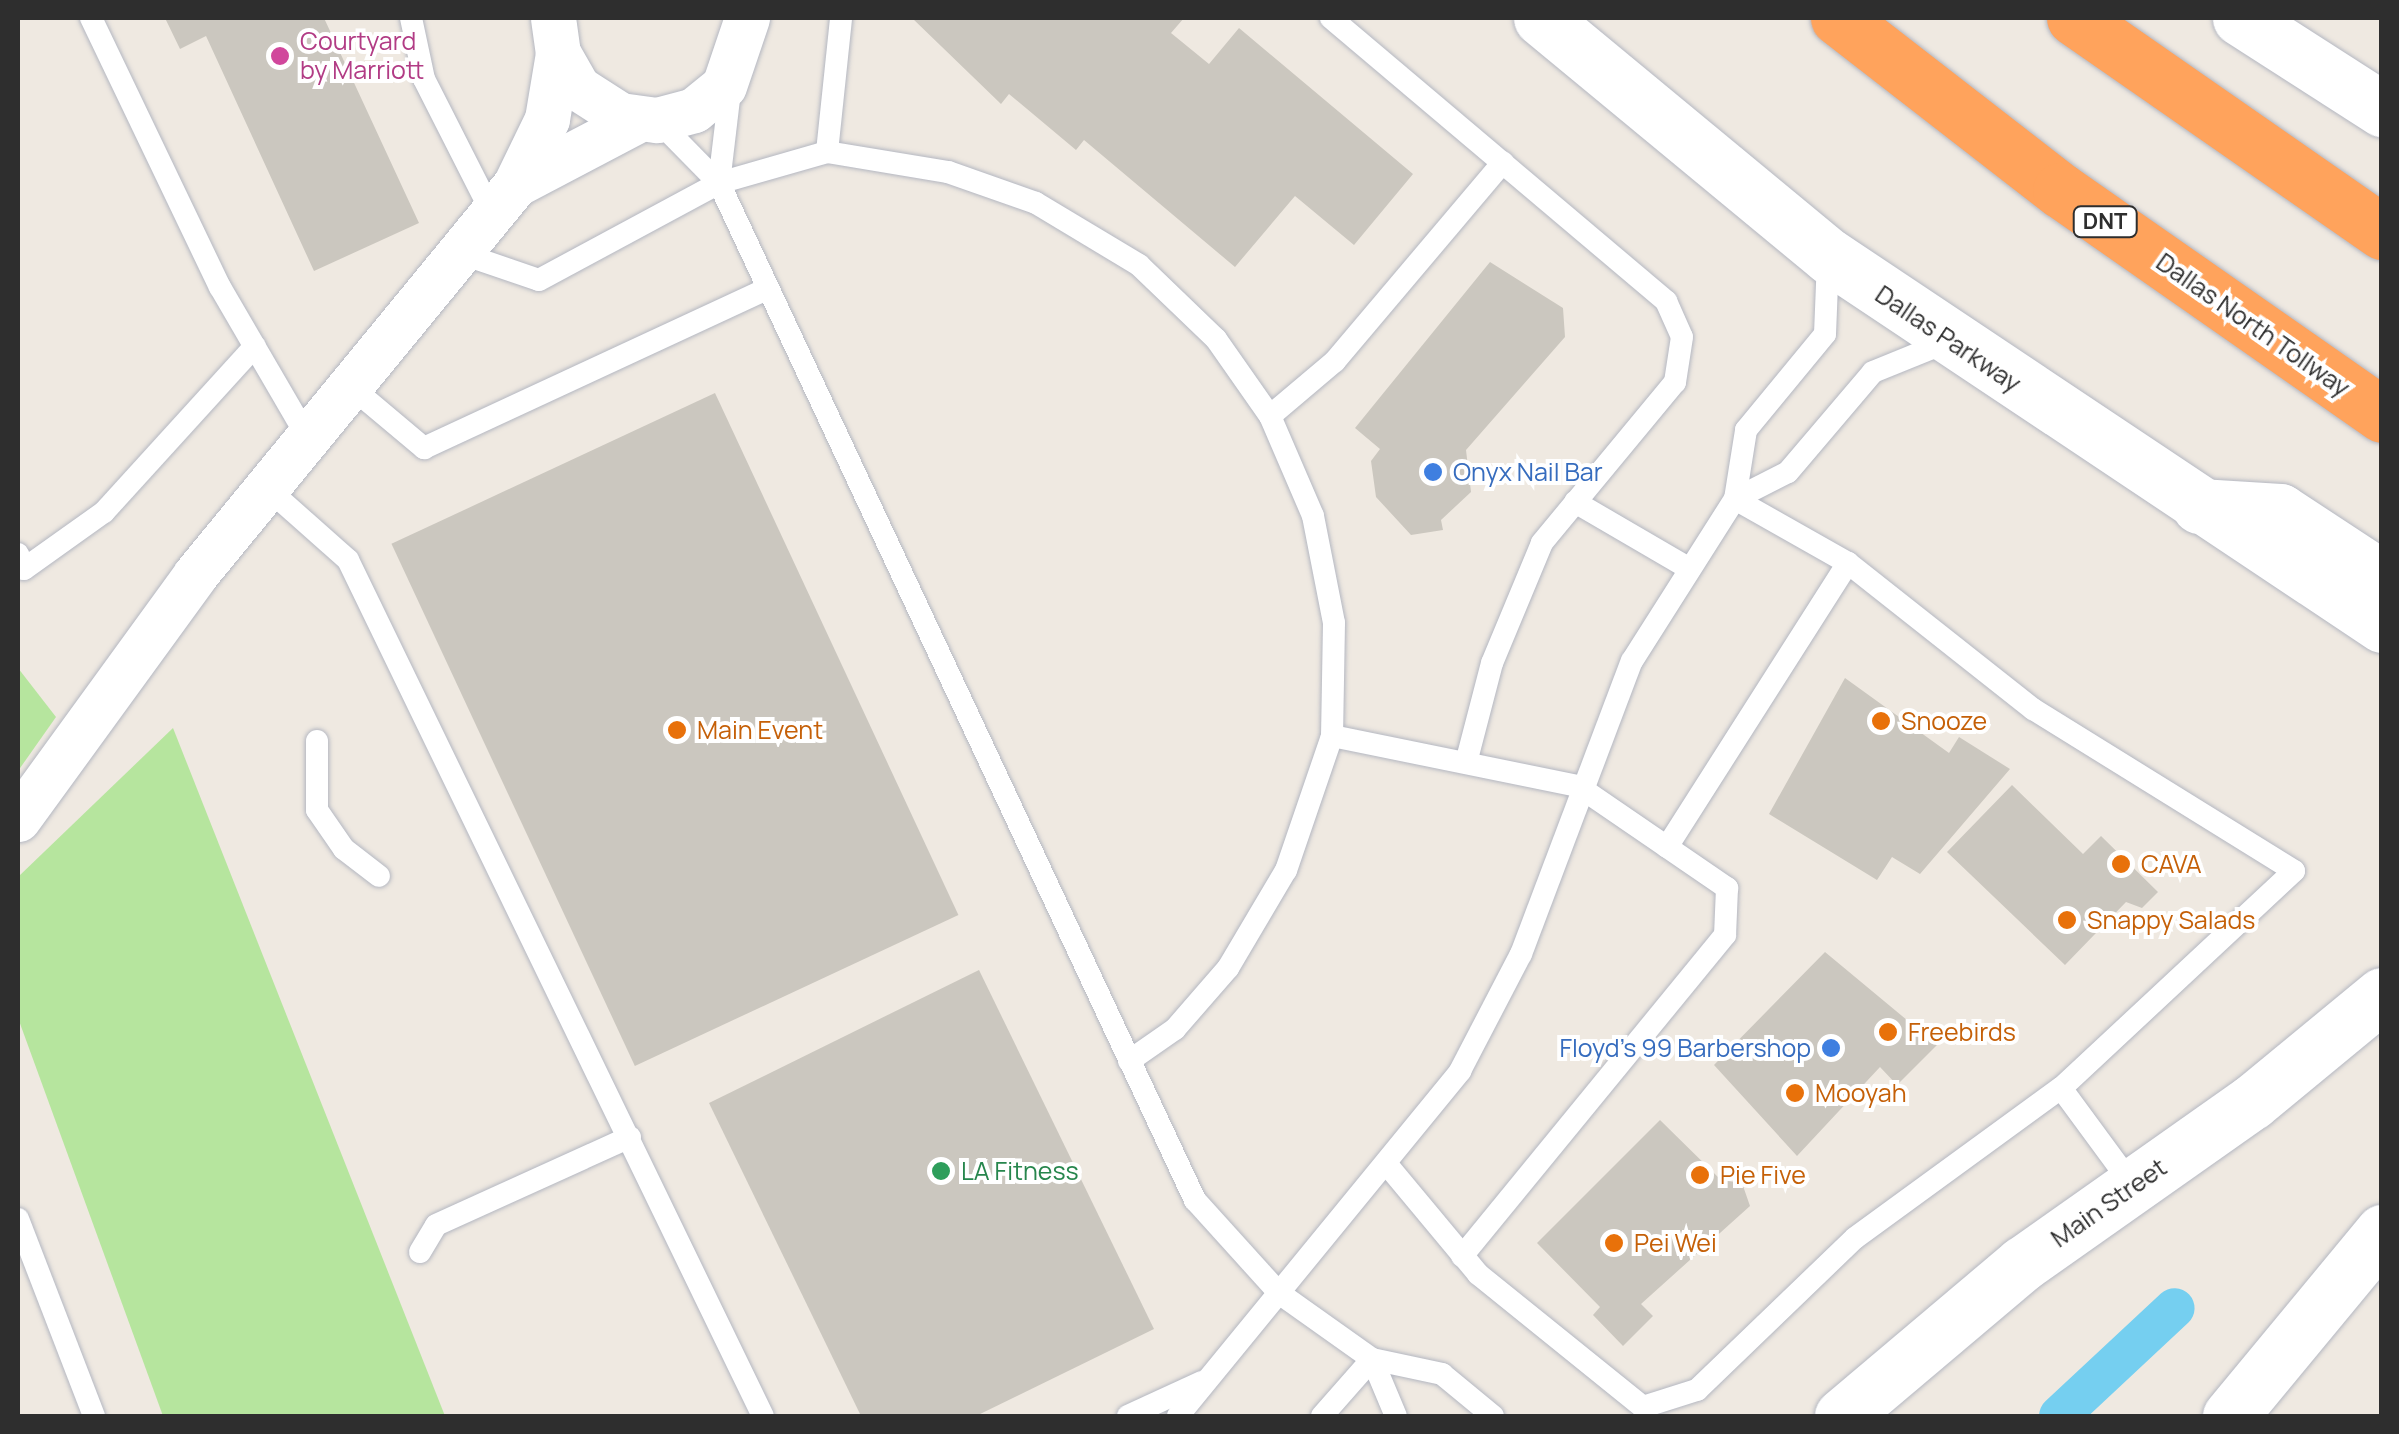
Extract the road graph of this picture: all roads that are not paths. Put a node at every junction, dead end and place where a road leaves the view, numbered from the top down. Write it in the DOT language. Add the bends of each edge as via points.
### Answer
graph roads {
  1 [pos="91,18"];
  2 [pos="411,18"];
  3 [pos="747,18"];
  4 [pos="840,18"];
  5 [pos="1331,18"];
  6 [pos="1540,18"];
  7 [pos="1838,18"];
  8 [pos="2074,18"];
  9 [pos="2240,18"];
  10 [pos="555,36"];
  11 [pos="732,76"];
  12 [pos="2382,109"];
  13 [pos="648,120"];
  14 [pos="827,152"];
  15 [pos="1503,162"];
  16 [pos="719,183"];
  17 [pos="503,199"];
  18 [pos="2382,232"];
  19 [pos="460,253"];
  20 [pos="1828,256"];
  21 [pos="768,288"];
  22 [pos="1949,341"];
  23 [pos="254,346"];
  24 [pos="350,386"];
  25 [pos="2382,415"];
  26 [pos="1270,416"];
  27 [pos="308,438"];
  28 [pos="267,488"];
  29 [pos="1735,499"];
  30 [pos="1575,502"];
  31 [pos="2196,506"];
  32 [pos="18,554"];
  33 [pos="1848,562"];
  34 [pos="1690,569"];
  35 [pos="2382,578"];
  36 [pos="2382,626"];
  37 [pos="1332,736"];
  38 [pos="317,741"];
  39 [pos="1466,763"];
  40 [pos="1578,786"];
  41 [pos="18,820"];
  42 [pos="1667,847"];
  43 [pos="379,876"];
  44 [pos="2382,995"];
  45 [pos="1129,1061"];
  46 [pos="2061,1088"];
  47 [pos="630,1138"];
  48 [pos="1389,1166"];
  49 [pos="2133,1186"];
  50 [pos="18,1219"];
  51 [pos="2382,1232"];
  52 [pos="420,1252"];
  53 [pos="1462,1256"];
  54 [pos="1279,1293"];
  55 [pos="1372,1359"];
  56 [pos="1208,1379"];
  57 [pos="94,1416"];
  58 [pos="763,1416"];
  59 [pos="1128,1416"];
  60 [pos="1178,1416"];
  61 [pos="1322,1416"];
  62 [pos="1396,1416"];
  63 [pos="1492,1416"];
  64 [pos="1842,1416"];
  65 [pos="2230,1416"];
  1 -- 23 [label="lane"];
  2 -- 17 [label="lane" via="424,78"];
  3 -- 11 [label="street"];
  4 -- 14 [label="lane"];
  5 -- 15 [label="lane"];
  6 -- 20 [label="main road, Dallas Parkway"];
  7 -- 25 [label="highway, Dallas North Tollway / DNT" via="2060,190"];
  8 -- 18 [label="highway"];
  9 -- 12 [label="main road"];
  10 -- 13 [label="street" via="587,97"];
  10 -- 17 [label="street" via="547,119"];
  11 -- 13 [label="street" via="694,110"];
  11 -- 16 [label="lane"];
  13 -- 16 [label="lane"];
  13 -- 17 [label="street"];
  14 -- 16 [label="lane"];
  14 -- 26 [label="lane" via="974,179 1084,227 1189,309"];
  15 -- 26 [label="lane" via="1336,361"];
  15 -- 30 [label="lane" via="1666,301 1682,337 1675,382"];
  16 -- 19 [label="lane" via="539,280"];
  16 -- 21 [label="lane"];
  17 -- 19 [label="street"];
  19 -- 24 [label="street"];
  20 -- 22 [label="main road, Dallas Parkway"];
  20 -- 29 [label="lane" via="1825,334 1746,430"];
  21 -- 24 [label="lane" via="424,448"];
  21 -- 45 [label="lane"];
  22 -- 29 [label="lane" via="1873,372 1788,472"];
  22 -- 31 [label="main road, Dallas Parkway"];
  23 -- 27 [label="lane"];
  23 -- 32 [label="lane" via="104,512 24,569"];
  24 -- 27 [label="street"];
  26 -- 37 [label="lane" via="1326,569"];
  27 -- 28 [label="street"];
  28 -- 41 [label="street"];
  28 -- 47 [label="lane" via="348,560"];
  29 -- 33 [label="lane"];
  29 -- 34 [label="lane"];
  30 -- 34 [label="lane"];
  30 -- 39 [label="lane" via="1523,587"];
  31 -- 35 [label="main road" via="2280,511"];
  31 -- 36 [label="main road, Dallas Parkway"];
  33 -- 42 [label="lane"];
  33 -- 46 [label="lane" via="2033,709 2294,871"];
  34 -- 40 [label="lane" via="1632,661"];
  37 -- 39 [label="lane"];
  37 -- 45 [label="lane" via="1286,870 1228,968 1175,1029"];
  38 -- 43 [label="lane" via="316,810 344,850"];
  39 -- 40 [label="lane"];
  40 -- 42 [label="lane"];
  40 -- 48 [label="lane" via="1521,954 1460,1071"];
  42 -- 53 [label="lane" via="1727,888 1725,936"];
  44 -- 49 [label="main road, Main Street"];
  45 -- 54 [label="lane" via="1195,1200"];
  46 -- 49 [label="lane"];
  46 -- 53 [label="lane" via="1911,1192 1697,1390 1668,1405 1629,1401"];
  47 -- 52 [label="lane" via="436,1226"];
  47 -- 58 [label="lane"];
  48 -- 53 [label="lane"];
  48 -- 54 [label="lane"];
  49 -- 64 [label="main road, Main Street" via="2022,1264"];
  50 -- 57 [label="lane"];
  51 -- 65 [label="main road"];
  54 -- 55 [label="lane"];
  54 -- 56 [label="lane"];
  55 -- 61 [label="lane"];
  55 -- 62 [label="lane"];
  55 -- 63 [label="lane" via="1442,1374"];
  56 -- 59 [label="lane"];
  56 -- 60 [label="lane"];
}
